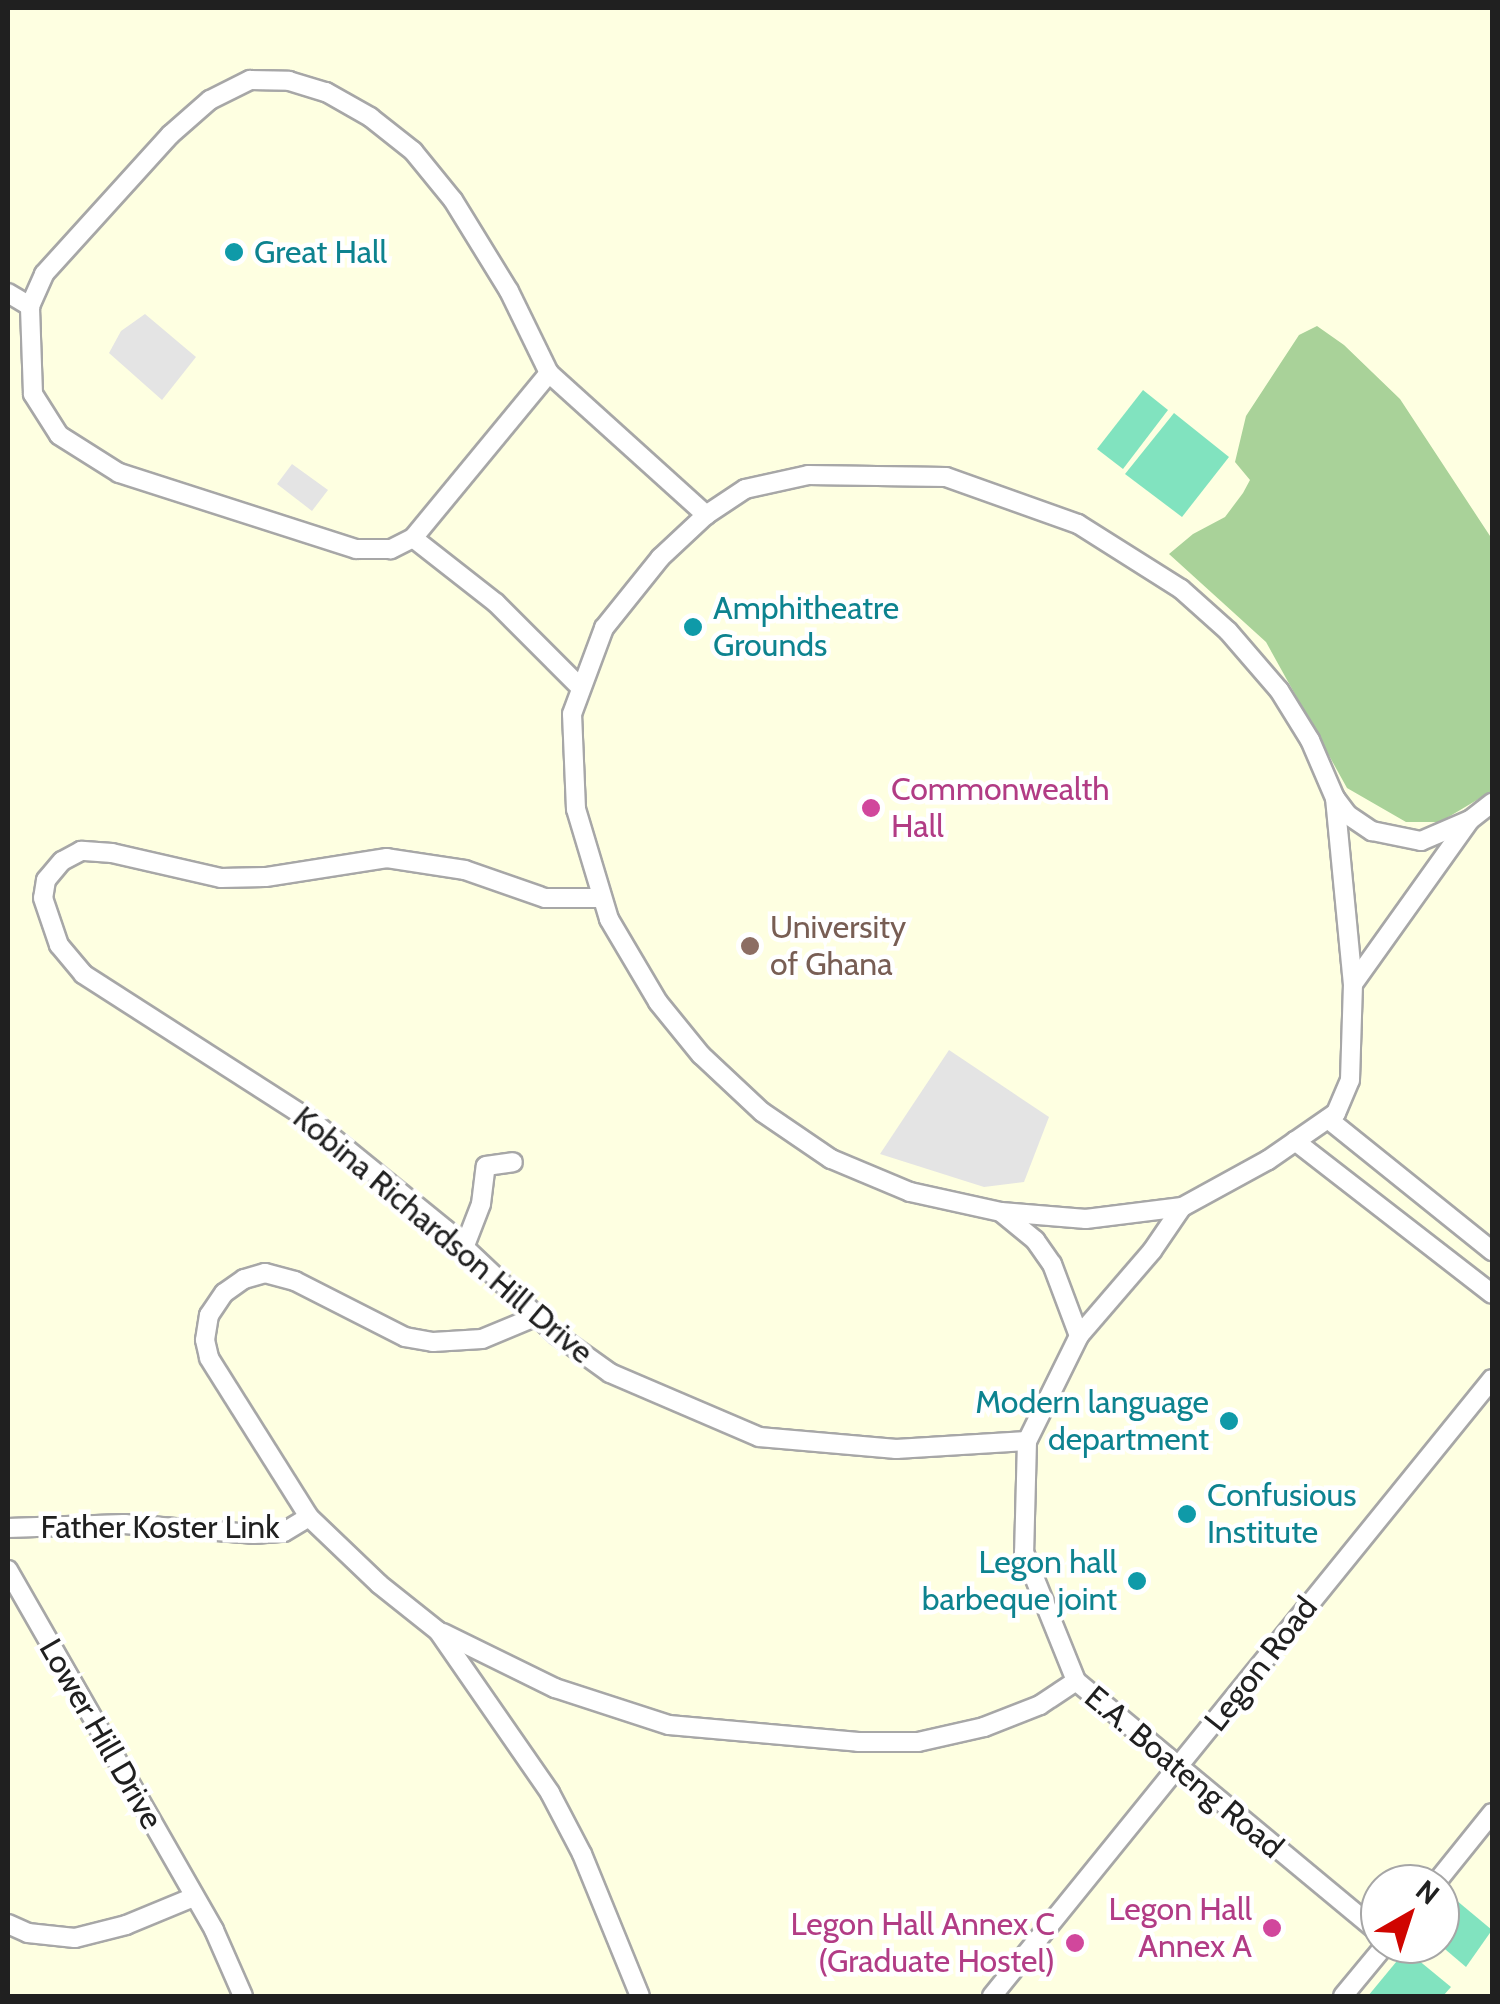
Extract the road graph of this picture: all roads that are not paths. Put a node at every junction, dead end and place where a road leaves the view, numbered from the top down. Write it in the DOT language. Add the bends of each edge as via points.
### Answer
graph roads {
  1 [pos="8,293"];
  2 [pos="30,306"];
  3 [pos="549,373"];
  4 [pos="706,516"];
  5 [pos="413,538"];
  6 [pos="580,687"];
  7 [pos="1335,798"];
  8 [pos="1492,803"];
  9 [pos="1470,820"];
  10 [pos="601,898"];
  11 [pos="1353,984"];
  12 [pos="1328,1118"];
  13 [pos="1295,1142"];
  14 [pos="513,1162"];
  15 [pos="1182,1207"];
  16 [pos="1002,1212"];
  17 [pos="464,1248"];
  18 [pos="1492,1251"];
  19 [pos="1492,1294"];
  20 [pos="536,1317"];
  21 [pos="1078,1336"];
  22 [pos="1492,1379"];
  23 [pos="1027,1441"];
  24 [pos="309,1517"];
  25 [pos="8,1528"];
  26 [pos="8,1570"];
  27 [pos="438,1631"];
  28 [pos="1076,1681"];
  29 [pos="1178,1769"];
  30 [pos="1492,1813"];
  31 [pos="1451,1864"];
  32 [pos="194,1897"];
  33 [pos="1360,1917"];
  34 [pos="8,1924"];
  35 [pos="1369,1964"];
  36 [pos="243,1996"];
  37 [pos="640,1996"];
  38 [pos="992,1996"];
  39 [pos="1343,1996"];
  1 -- 2 [label="street"];
  2 -- 3 [label="street" via="44,274 197,112 250,80 289,81 326,92 413,151 472,230"];
  2 -- 5 [label="street" via="32,394 59,435 86,454 120,473 356,549 391,549"];
  3 -- 4 [label="street"];
  3 -- 5 [label="street"];
  4 -- 6 [label="street" via="660,558 604,628"];
  4 -- 7 [label="street" via="744,489 808,475 875,475 946,477 1078,524 1181,589 1228,631 1279,690"];
  5 -- 6 [label="street" via="496,603"];
  6 -- 10 [label="street" via="572,714 576,809"];
  7 -- 9 [label="street" via="1348,815 1397,840 1421,842"];
  7 -- 11 [label="street"];
  8 -- 9 [label="street"];
  9 -- 11 [label="street"];
  10 -- 16 [label="street" via="658,1002 762,1112 831,1159 910,1192"];
  10 -- 17 [label="street, Kobina Richardson Hill Drive" via="545,898 465,870 386,858 221,878 81,851 46,880 46,916 84,974 312,1121"];
  11 -- 12 [label="street" via="1350,1080"];
  12 -- 13 [label="street"];
  12 -- 18 [label="street"];
  13 -- 15 [label="street"];
  13 -- 19 [label="street"];
  14 -- 17 [label="street" via="486,1166 481,1204"];
  15 -- 16 [label="street" via="1086,1219"];
  15 -- 21 [label="street, E.A. Boateng Road"];
  16 -- 21 [label="street" via="1052,1264"];
  17 -- 20 [label="street, Kobina Richardson Hill Drive"];
  20 -- 23 [label="street, Kobina Richardson Hill Drive" via="610,1373 759,1437 896,1449"];
  20 -- 24 [label="street" via="482,1339 434,1342 405,1337 265,1273 224,1293 209,1316 209,1358"];
  21 -- 23 [label="street, E.A. Boateng Road"];
  22 -- 29 [label="street, Legon Road"];
  23 -- 28 [label="street, E.A. Boateng Road" via="1024,1552"];
  24 -- 25 [label="street, Father Koster Link" via="284,1532 253,1534 124,1524"];
  24 -- 27 [label="street"];
  26 -- 32 [label="street, Lower Hill Drive"];
  27 -- 28 [label="street" via="555,1688 669,1725 822,1739 918,1742 984,1727 1040,1705"];
  27 -- 37 [label="street" via="550,1792"];
  28 -- 29 [label="street, E.A. Boateng Road"];
  29 -- 33 [label="street, E.A. Boateng Road"];
  29 -- 38 [label="street, Legon Road"];
  30 -- 31 [label="street"];
  32 -- 34 [label="street" via="75,1938"];
  32 -- 36 [label="street, Lower Hill Drive"];
  35 -- 39 [label="street"];
}
